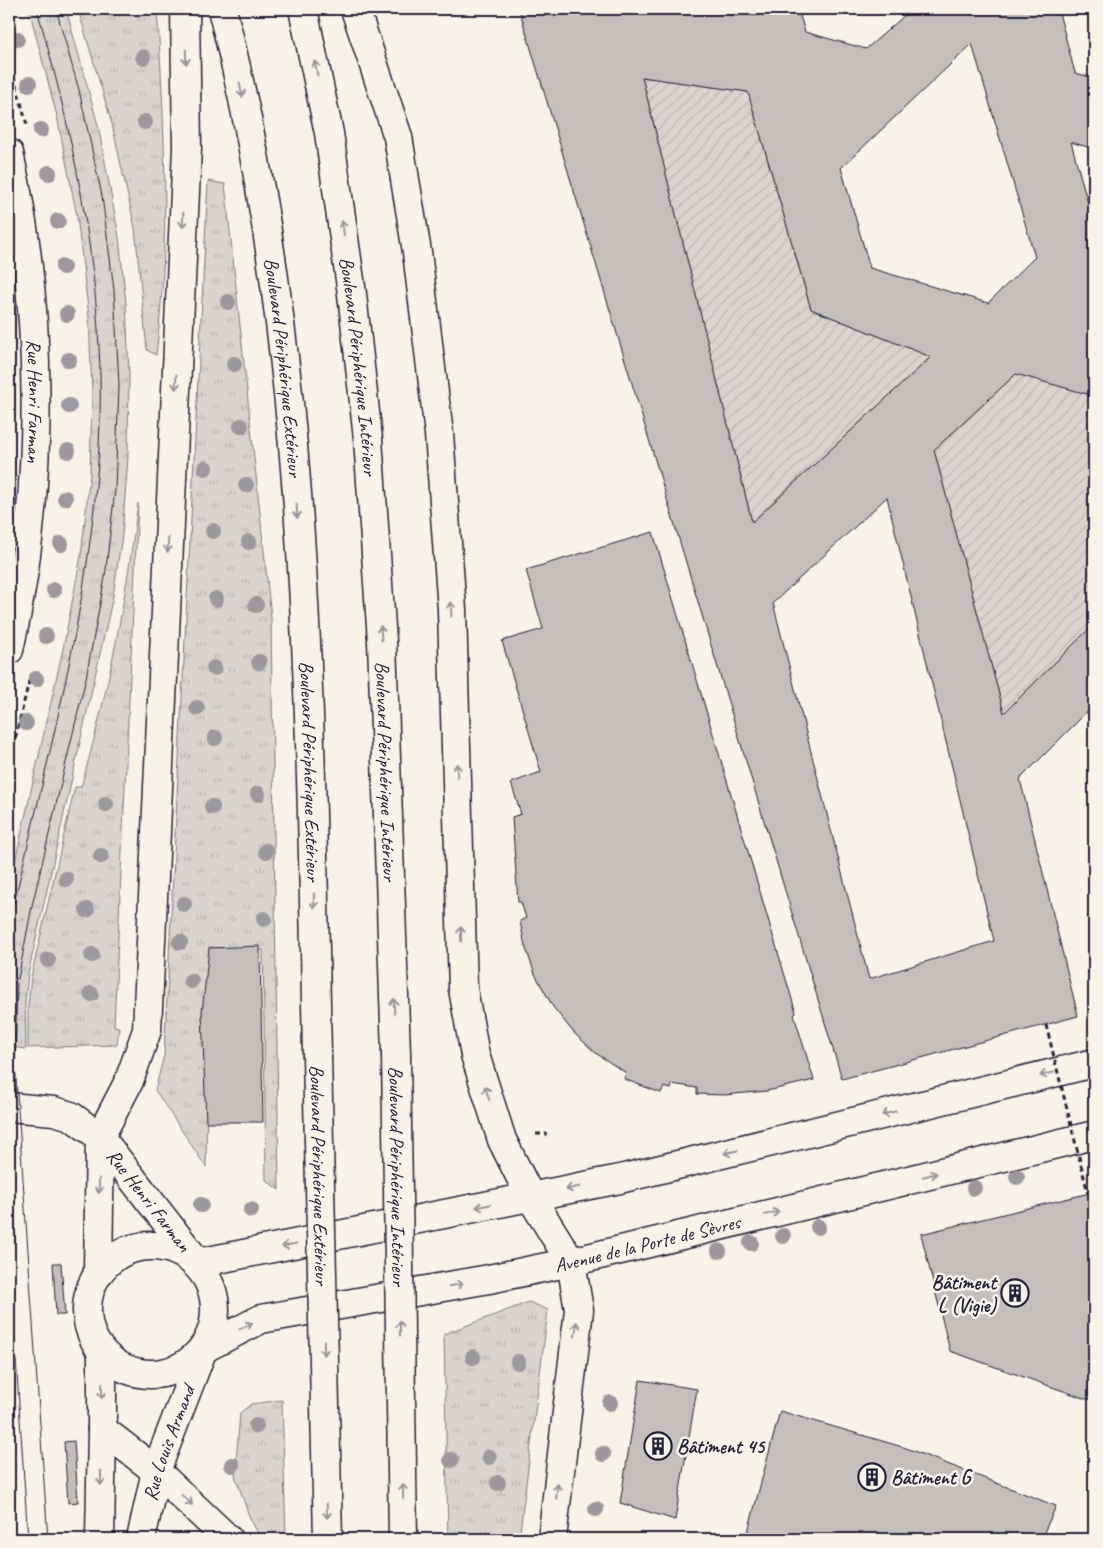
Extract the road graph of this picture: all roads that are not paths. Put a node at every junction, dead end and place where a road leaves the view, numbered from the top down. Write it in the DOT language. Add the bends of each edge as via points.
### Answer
graph roads {
  1 [pos="185,9"];
  2 [pos="222,9"];
  3 [pos="303,9"];
  4 [pos="355,9"];
  5 [pos="9,152"];
  6 [pos="9,650"];
  7 [pos="1094,1063"];
  8 [pos="9,1107"];
  9 [pos="1094,1135"];
  10 [pos="100,1137"];
  11 [pos="530,1196"];
  12 [pos="571,1262"];
  13 [pos="198,1263"];
  14 [pos="98,1272"];
  15 [pos="203,1349"];
  16 [pos="102,1353"];
  17 [pos="102,1429"];
  18 [pos="156,1471"];
  19 [pos="100,1539"];
  20 [pos="141,1539"];
  21 [pos="228,1539"];
  22 [pos="328,1539"];
  23 [pos="403,1539"];
  24 [pos="552,1539"];
  1 -- 10 [label="main road, one-way" via="187,148 146,1030 128,1082"];
  2 -- 22 [label="main road, Boulevard Périphérique Extérieur, one-way, bridge" via="267,221 295,463 311,756"];
  23 -- 3 [label="main road, Boulevard Périphérique Intérieur, one-way, bridge" via="396,1054 382,641 368,439 352,294 330,133"];
  11 -- 4 [label="main road, one-way" via="502,1140 475,1055 463,989 452,610 439,434 417,252 398,137"];
  5 -- 6 [label="main road, Rue Henri Farman" via="25,250 36,387 26,548"];
  7 -- 11 [label="main road, one-way" via="620,1180"];
  8 -- 10 [label="main road, Rue Henri Farman" via="54,1111 71,1116"];
  12 -- 9 [label="main road, Avenue de la Porte de Sèvres, one-way"];
  10 -- 13 [label="main road, Rue Henri Farman"];
  10 -- 14 [label="main road, Rue Henri Farman, one-way"];
  11 -- 12 [label="main road"];
  11 -- 13 [label="main road, one-way"];
  15 -- 12 [label="main road, Avenue de la Porte de Sèvres, one-way" via="261,1319"];
  24 -- 12 [label="main road, one-way" via="579,1310"];
  13 -- 14 [label="main road" via="169,1247 142,1245 117,1254"];
  13 -- 15 [label="main road" via="215,1302 214,1327"];
  14 -- 16 [label="main road" via="88,1292 86,1313 91,1334"];
  15 -- 16 [label="main road" via="181,1367 153,1374 126,1369"];
  15 -- 18 [label="main road, Rue Louis Armand"];
  16 -- 17 [label="main road, one-way"];
  17 -- 18 [label="main road"];
  17 -- 19 [label="main road, one-way"];
  18 -- 20 [label="main road, Rue Louis Armand"];
  18 -- 21 [label="main road, one-way"];
}
